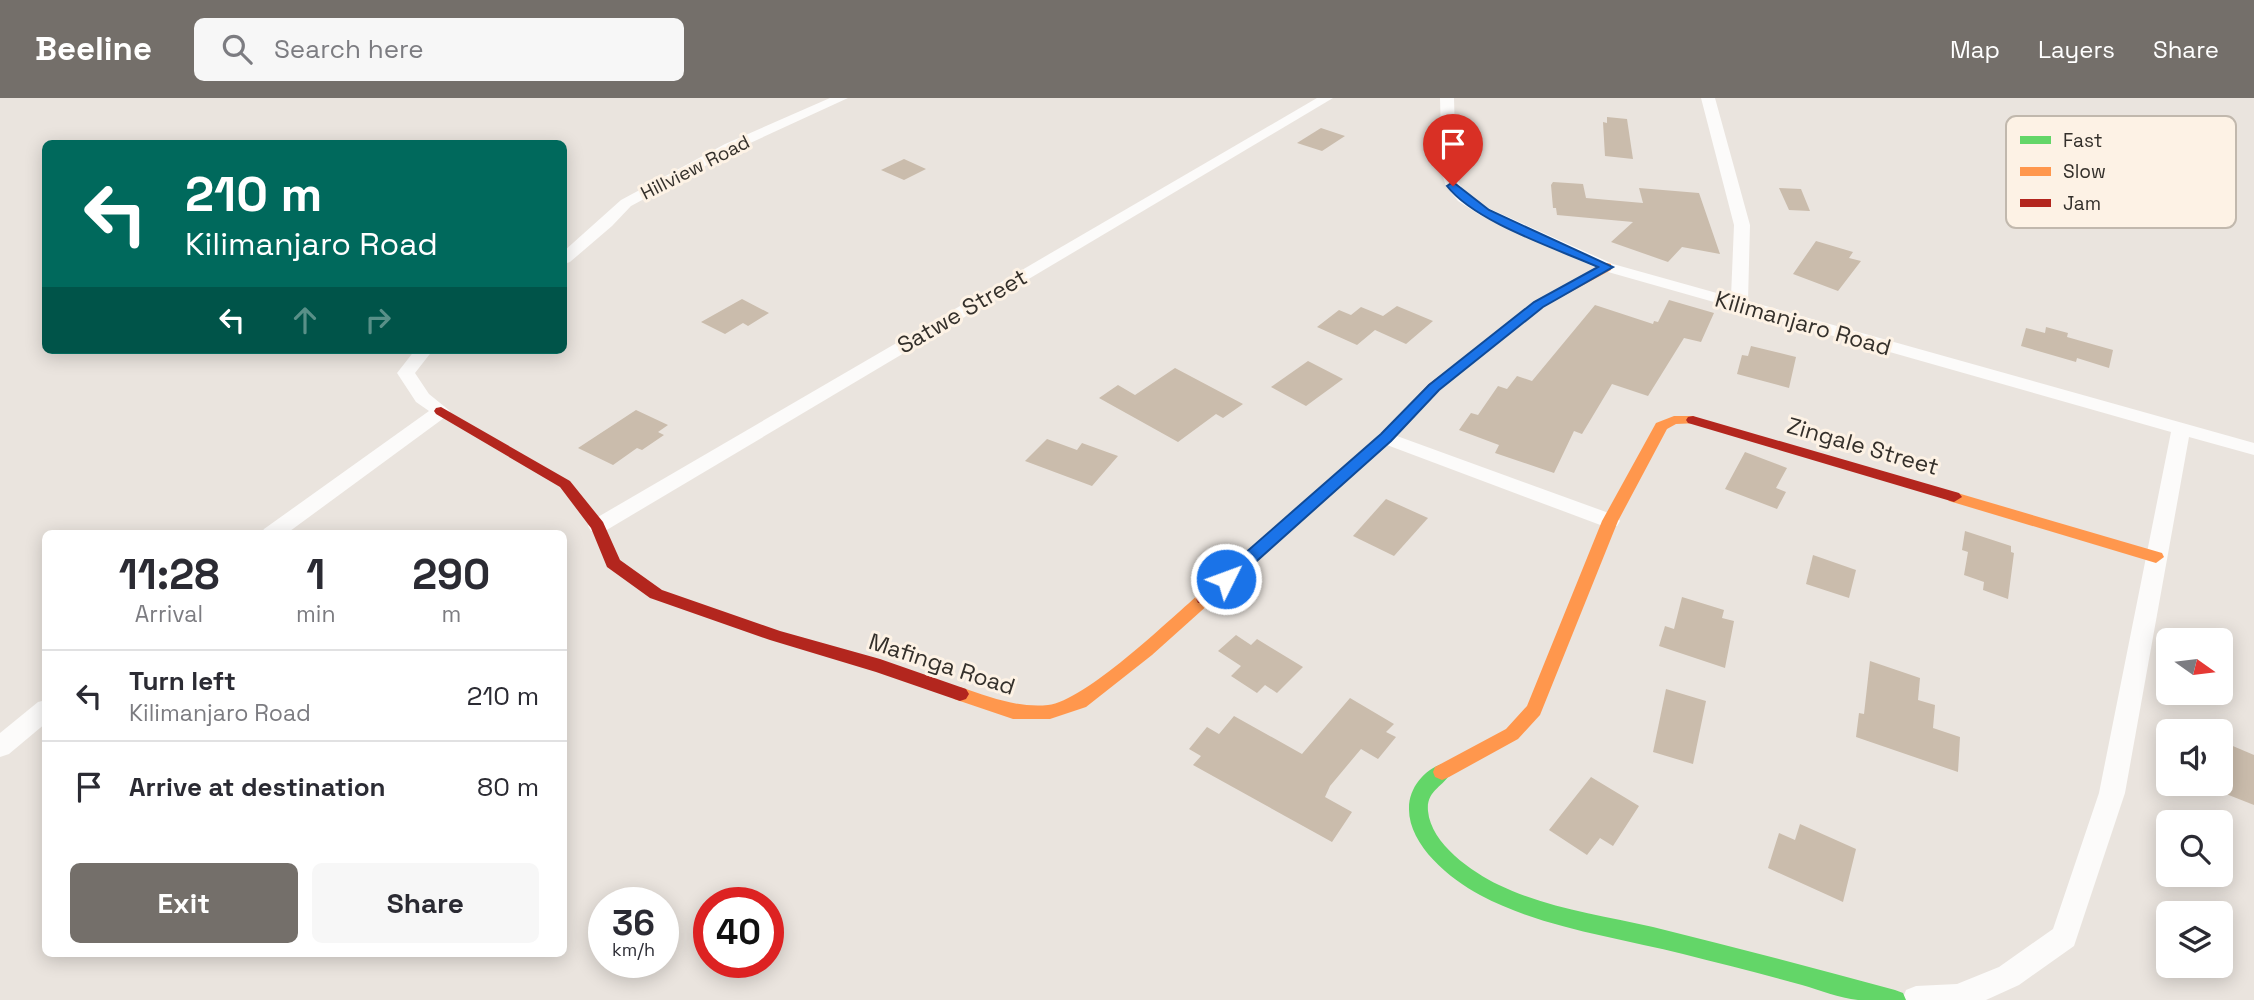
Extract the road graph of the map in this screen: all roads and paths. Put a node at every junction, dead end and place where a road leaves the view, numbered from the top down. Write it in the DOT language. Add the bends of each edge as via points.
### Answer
graph roads {
  1 [pos="841,98"];
  2 [pos="1326,98"];
  3 [pos="1447,98"];
  4 [pos="1708,98"];
  5 [pos="567,256"];
  6 [pos="1607,267"];
  7 [pos="1739,306"];
  8 [pos="421,354"];
  9 [pos="441,411"];
  10 [pos="2181,427"];
  11 [pos="1386,438"];
  12 [pos="2254,449"];
  13 [pos="1610,521"];
  14 [pos="598,526"];
  15 [pos="277,530"];
  16 [pos="2157,556"];
  17 [pos="42,712"];
  18 [pos="0,747"];
  19 [pos="1895,1000"];
  20 [pos="1916,1000"];
  1 -- 5 [label="street, Hillview Road" via="730,147 626,203"];
  2 -- 14 [label="street, Satwe Street"];
  3 -- 6 [label="street, Kilimanjaro Road" via="1449,174 1463,198"];
  4 -- 7 [label="street" via="1742,225"];
  6 -- 7 [label="street, Kilimanjaro Road"];
  6 -- 11 [label="street, Mafinga Road" via="1539,304 1434,387"];
  7 -- 10 [label="street, Kilimanjaro Road"];
  8 -- 9 [label="street" via="406,373 422,398"];
  9 -- 14 [label="street, Mafinga Road" via="565,484"];
  9 -- 15 [label="street"];
  10 -- 12 [label="street, Kilimanjaro Road"];
  10 -- 16 [label="street"];
  11 -- 13 [label="street"];
  11 -- 14 [label="street, Mafinga Road" via="1146,650 1080,702 1050,712 1013,712 656,593 613,563"];
  13 -- 16 [label="street, Zingale Street" via="1661,426 1674,420 1695,420"];
  13 -- 19 [label="street" via="1534,710 1512,734 1431,778 1418,799 1419,823 1438,852 1488,889 1552,915 1656,937"];
  16 -- 20 [label="street" via="2112,793 2064,937 2009,976 1958,998"];
  17 -- 18 [label="street"];
}
